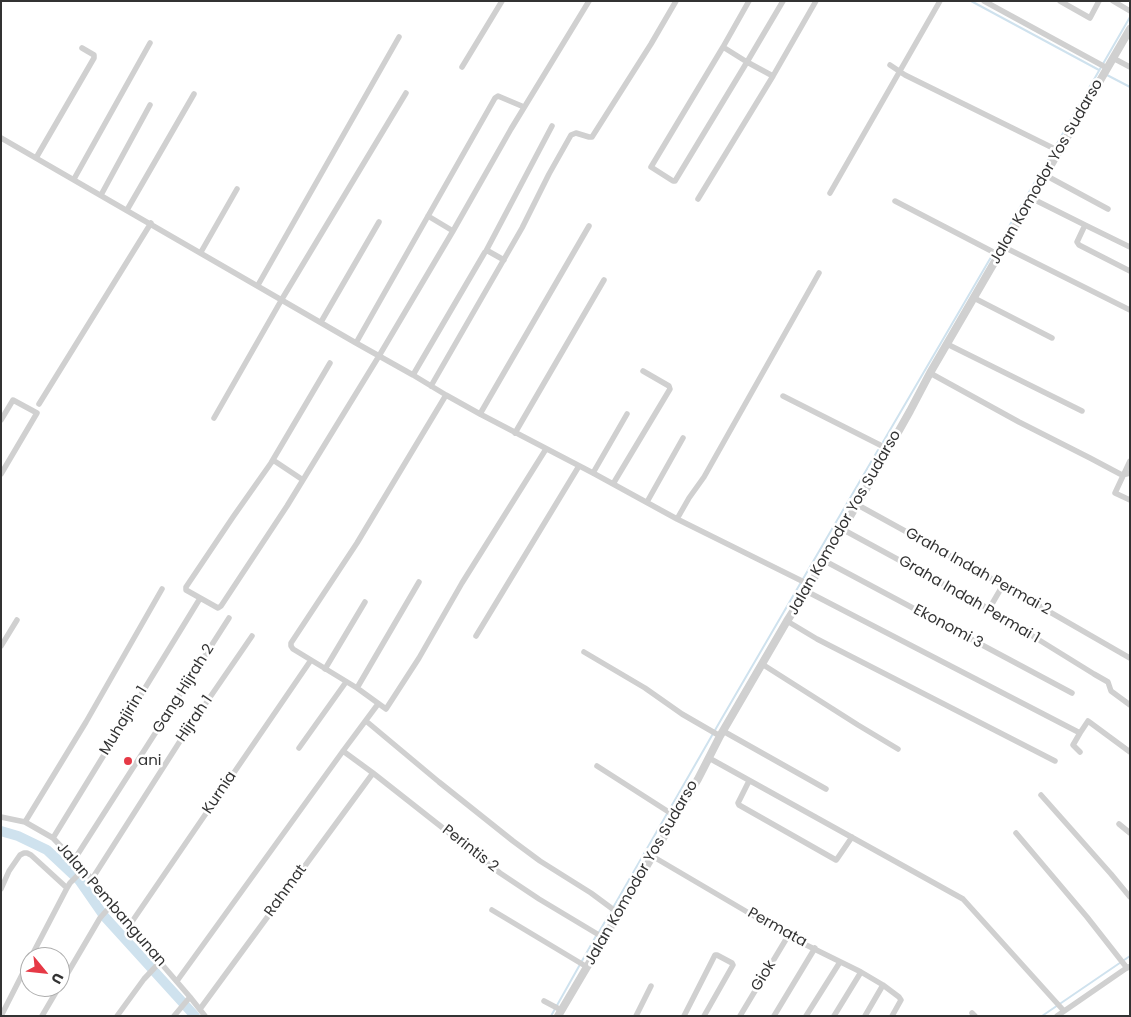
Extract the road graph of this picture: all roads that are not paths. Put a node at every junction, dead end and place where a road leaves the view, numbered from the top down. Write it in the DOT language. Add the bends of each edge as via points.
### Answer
graph roads {
  1 [pos="502,1"];
  2 [pos="588,1"];
  3 [pos="676,1"];
  4 [pos="749,1"];
  5 [pos="783,1"];
  6 [pos="816,1"];
  7 [pos="940,1"];
  8 [pos="984,1"];
  9 [pos="1060,1"];
  10 [pos="1099,1"];
  11 [pos="1113,1"];
  12 [pos="1130,11"];
  13 [pos="1130,29"];
  14 [pos="400,37"];
  15 [pos="150,43"];
  16 [pos="723,47"];
  17 [pos="82,48"];
  18 [pos="1112,58"];
  19 [pos="747,62"];
  20 [pos="890,65"];
  21 [pos="462,66"];
  22 [pos="1130,67"];
  23 [pos="1105,68"];
  24 [pos="900,71"];
  25 [pos="773,76"];
  26 [pos="406,93"];
  27 [pos="194,94"];
  28 [pos="150,105"];
  29 [pos="524,107"];
  30 [pos="552,126"];
  31 [pos="1,138"];
  32 [pos="1058,151"];
  33 [pos="36,158"];
  34 [pos="1044,175"];
  35 [pos="74,180"];
  36 [pos="237,189"];
  37 [pos="830,193"];
  38 [pos="101,195"];
  39 [pos="698,198"];
  40 [pos="1031,198"];
  41 [pos="894,201"];
  42 [pos="1108,209"];
  43 [pos="127,210"];
  44 [pos="428,216"];
  45 [pos="379,222"];
  46 [pos="150,223"];
  47 [pos="1085,225"];
  48 [pos="589,226"];
  49 [pos="453,231"];
  50 [pos="1004,247"];
  51 [pos="1130,247"];
  52 [pos="486,251"];
  53 [pos="201,252"];
  54 [pos="998,254"];
  55 [pos="504,260"];
  56 [pos="1130,272"];
  57 [pos="819,273"];
  58 [pos="604,280"];
  59 [pos="258,285"];
  60 [pos="974,298"];
  61 [pos="282,299"];
  62 [pos="1130,310"];
  63 [pos="321,322"];
  64 [pos="1052,338"];
  65 [pos="356,343"];
  66 [pos="947,344"];
  67 [pos="379,356"];
  68 [pos="330,363"];
  69 [pos="643,371"];
  70 [pos="930,373"];
  71 [pos="414,375"];
  72 [pos="432,386"];
  73 [pos="446,395"];
  74 [pos="784,396"];
  75 [pos="39,404"];
  76 [pos="1082,411"];
  77 [pos="480,414"];
  78 [pos="627,414"];
  79 [pos="214,418"];
  80 [pos="1,420"];
  81 [pos="515,433"];
  82 [pos="683,438"];
  83 [pos="546,449"];
  84 [pos="888,450"];
  85 [pos="273,460"];
  86 [pos="1130,461"];
  87 [pos="579,466"];
  88 [pos="593,473"];
  89 [pos="1130,473"];
  90 [pos="1,474"];
  91 [pos="1122,475"];
  92 [pos="303,480"];
  93 [pos="613,484"];
  94 [pos="1130,500"];
  95 [pos="647,502"];
  96 [pos="856,504"];
  97 [pos="677,519"];
  98 [pos="842,529"];
  99 [pos="823,560"];
  100 [pos="419,582"];
  101 [pos="1003,585"];
  102 [pos="807,586"];
  103 [pos="162,588"];
  104 [pos="202,599"];
  105 [pos="365,602"];
  106 [pos="989,609"];
  107 [pos="228,618"];
  108 [pos="17,620"];
  109 [pos="787,621"];
  110 [pos="252,636"];
  111 [pos="476,636"];
  112 [pos="1,646"];
  113 [pos="584,652"];
  114 [pos="1130,658"];
  115 [pos="311,660"];
  116 [pos="762,664"];
  117 [pos="325,669"];
  118 [pos="346,682"];
  119 [pos="357,688"];
  120 [pos="1072,693"];
  121 [pos="378,704"];
  122 [pos="1130,705"];
  123 [pos="366,721"];
  124 [pos="1080,733"];
  125 [pos="720,734"];
  126 [pos="299,748"];
  127 [pos="898,749"];
  128 [pos="343,751"];
  129 [pos="1080,752"];
  130 [pos="1130,752"];
  131 [pos="709,758"];
  132 [pos="1055,761"];
  133 [pos="597,766"];
  134 [pos="373,773"];
  135 [pos="749,781"];
  136 [pos="826,789"];
  137 [pos="1041,795"];
  138 [pos="673,815"];
  139 [pos="1,818"];
  140 [pos="25,822"];
  141 [pos="1120,824"];
  142 [pos="1130,832"];
  143 [pos="1016,833"];
  144 [pos="852,837"];
  145 [pos="53,838"];
  146 [pos="652,856"];
  147 [pos="74,860"];
  148 [pos="84,870"];
  149 [pos="92,879"];
  150 [pos="68,885"];
  151 [pos="1,889"];
  152 [pos="1130,897"];
  153 [pos="111,908"];
  154 [pos="492,910"];
  155 [pos="616,912"];
  156 [pos="129,926"];
  157 [pos="788,936"];
  158 [pos="601,937"];
  159 [pos="37,947"];
  160 [pos="815,948"];
  161 [pos="840,962"];
  162 [pos="158,964"];
  163 [pos="584,966"];
  164 [pos="1127,966"];
  165 [pos="70,970"];
  166 [pos="861,972"];
  167 [pos="20,979"];
  168 [pos="177,981"];
  169 [pos="883,985"];
  170 [pos="651,986"];
  171 [pos="54,997"];
  172 [pos="189,999"];
  173 [pos="544,1001"];
  174 [pos="200,1009"];
  175 [pos="1062,1009"];
  176 [pos="559,1011"];
  177 [pos="176,1014"];
  178 [pos="1,1016"];
  179 [pos="42,1016"];
  180 [pos="116,1016"];
  181 [pos="205,1016"];
  182 [pos="636,1016"];
  183 [pos="684,1016"];
  184 [pos="704,1016"];
  185 [pos="740,1016"];
  186 [pos="774,1016"];
  187 [pos="806,1016"];
  188 [pos="834,1016"];
  189 [pos="865,1016"];
  190 [pos="892,1016"];
  191 [pos="1057,1016"];
  1 -- 21 [label="street"];
  2 -- 29 [label="street"];
  3 -- 55 [label="street" via="592,136 576,133 571,136"];
  4 -- 16 [label="street"];
  5 -- 19 [label="street"];
  6 -- 25 [label="street"];
  7 -- 24 [label="street"];
  8 -- 23 [label="street"];
  9 -- 10 [label="street" via="1090,18"];
  11 -- 12 [label="street"];
  13 -- 18 [label="street, Jalan Komodor Yos Sudarso"];
  14 -- 59 [label="street"];
  15 -- 35 [label="street"];
  16 -- 19 [label="street"];
  16 -- 19 [label="street" via="651,166 673,181 676,181"];
  17 -- 33 [label="street" via="94,58"];
  18 -- 22 [label="street"];
  18 -- 23 [label="street, Jalan Komodor Yos Sudarso"];
  19 -- 25 [label="street"];
  20 -- 24 [label="street"];
  23 -- 32 [label="street, Jalan Komodor Yos Sudarso"];
  24 -- 32 [label="street"];
  24 -- 37 [label="street"];
  25 -- 39 [label="street"];
  26 -- 61 [label="street"];
  27 -- 43 [label="street"];
  28 -- 38 [label="street"];
  29 -- 44 [label="street" via="498,96 495,98"];
  29 -- 49 [label="street"];
  30 -- 52 [label="street"];
  31 -- 33 [label="street"];
  32 -- 34 [label="street, Jalan Komodor Yos Sudarso"];
  33 -- 35 [label="street"];
  34 -- 40 [label="street, Jalan Komodor Yos Sudarso"];
  34 -- 42 [label="street"];
  35 -- 38 [label="street"];
  36 -- 53 [label="street"];
  38 -- 43 [label="street"];
  40 -- 47 [label="street"];
  40 -- 50 [label="street, Jalan Komodor Yos Sudarso"];
  41 -- 54 [label="street"];
  43 -- 46 [label="street"];
  44 -- 49 [label="street"];
  44 -- 65 [label="street"];
  45 -- 63 [label="street"];
  46 -- 53 [label="street"];
  46 -- 75 [label="street"];
  47 -- 51 [label="street"];
  47 -- 56 [label="street" via="1077,242"];
  48 -- 77 [label="street"];
  49 -- 67 [label="street"];
  50 -- 54 [label="street, Jalan Komodor Yos Sudarso"];
  50 -- 62 [label="street"];
  52 -- 55 [label="street"];
  52 -- 71 [label="street"];
  53 -- 59 [label="street"];
  54 -- 60 [label="street, Jalan Komodor Yos Sudarso"];
  55 -- 72 [label="street"];
  57 -- 97 [label="street"];
  58 -- 81 [label="street"];
  59 -- 61 [label="street"];
  60 -- 64 [label="street"];
  60 -- 66 [label="street, Jalan Komodor Yos Sudarso"];
  61 -- 63 [label="street"];
  61 -- 79 [label="street"];
  63 -- 65 [label="street"];
  65 -- 67 [label="street"];
  66 -- 70 [label="street, Jalan Komodor Yos Sudarso"];
  66 -- 76 [label="street"];
  67 -- 71 [label="street"];
  67 -- 92 [label="street"];
  68 -- 85 [label="street"];
  69 -- 93 [label="street" via="670,389"];
  70 -- 84 [label="street, Jalan Komodor Yos Sudarso"];
  70 -- 91 [label="street"];
  71 -- 72 [label="street"];
  72 -- 73 [label="street"];
  73 -- 77 [label="street"];
  73 -- 115 [label="street" via="291,643 293,649"];
  74 -- 84 [label="street"];
  77 -- 81 [label="street"];
  78 -- 88 [label="street"];
  80 -- 90 [label="street" via="13,400 36,413"];
  81 -- 83 [label="street"];
  82 -- 95 [label="street"];
  83 -- 87 [label="street"];
  83 -- 121 [label="street" via="419,658 386,708"];
  84 -- 96 [label="street, Jalan Komodor Yos Sudarso"];
  85 -- 92 [label="street"];
  85 -- 104 [label="street" via="186,587"];
  86 -- 91 [label="street"];
  87 -- 88 [label="street"];
  87 -- 111 [label="street"];
  88 -- 93 [label="street"];
  89 -- 91 [label="street"];
  91 -- 94 [label="street" via="1114,493"];
  92 -- 104 [label="street" via="222,606 218,608"];
  93 -- 95 [label="street"];
  95 -- 97 [label="street"];
  96 -- 98 [label="street, Jalan Komodor Yos Sudarso"];
  96 -- 101 [label="street, Graha Indah Permai 2"];
  97 -- 102 [label="street"];
  98 -- 99 [label="street, Jalan Komodor Yos Sudarso"];
  98 -- 106 [label="street, Graha Indah Permai 1"];
  99 -- 102 [label="street, Jalan Komodor Yos Sudarso"];
  99 -- 120 [label="street, Ekonomi 3"];
  100 -- 119 [label="street"];
  101 -- 106 [label="street"];
  101 -- 114 [label="street, Graha Indah Permai 2"];
  102 -- 109 [label="street, Jalan Komodor Yos Sudarso"];
  102 -- 124 [label="street"];
  103 -- 140 [label="street"];
  104 -- 145 [label="street, Muhajirin 1"];
  105 -- 117 [label="street"];
  106 -- 122 [label="street, Graha Indah Permai 1" via="1108,682 1111,691"];
  107 -- 147 [label="street, Gang Hijrah 2"];
  108 -- 112 [label="street"];
  109 -- 116 [label="street, Jalan Komodor Yos Sudarso"];
  109 -- 132 [label="street"];
  110 -- 149 [label="street, Hijrah 1"];
  113 -- 125 [label="street"];
  115 -- 117 [label="street"];
  115 -- 156 [label="street, Kurnia"];
  116 -- 125 [label="street, Jalan Komodor Yos Sudarso"];
  116 -- 127 [label="street"];
  117 -- 118 [label="street"];
  118 -- 119 [label="street"];
  118 -- 126 [label="street"];
  119 -- 121 [label="street"];
  121 -- 123 [label="street"];
  123 -- 128 [label="street"];
  123 -- 155 [label="street" via="513,841"];
  124 -- 129 [label="street" via="1072,745"];
  124 -- 130 [label="street" via="1088,721"];
  125 -- 131 [label="street, Jalan Komodor Yos Sudarso"];
  125 -- 136 [label="street"];
  128 -- 134 [label="street, Perintis 2"];
  128 -- 168 [label="street"];
  131 -- 135 [label="street"];
  131 -- 138 [label="street, Jalan Komodor Yos Sudarso"];
  133 -- 138 [label="street"];
  134 -- 158 [label="street, Perintis 2" via="500,873"];
  134 -- 174 [label="street, Rahmat"];
  135 -- 144 [label="street"];
  135 -- 144 [label="street" via="739,805 836,860"];
  137 -- 152 [label="street"];
  138 -- 146 [label="street, Jalan Komodor Yos Sudarso"];
  139 -- 140 [label="street, Jalan Pembangunan"];
  140 -- 145 [label="street, Jalan Pembangunan"];
  141 -- 142 [label="street"];
  143 -- 164 [label="street"];
  144 -- 175 [label="street" via="963,899"];
  145 -- 147 [label="street, Jalan Pembangunan"];
  146 -- 155 [label="street, Jalan Komodor Yos Sudarso"];
  146 -- 157 [label="street, Permata"];
  147 -- 148 [label="street, Jalan Pembangunan"];
  148 -- 149 [label="street, Jalan Pembangunan"];
  148 -- 150 [label="street"];
  149 -- 153 [label="street, Jalan Pembangunan"];
  150 -- 151 [label="street" via="24,853"];
  150 -- 159 [label="street"];
  153 -- 156 [label="street, Jalan Pembangunan"];
  153 -- 165 [label="street" via="100,918"];
  154 -- 163 [label="street"];
  155 -- 158 [label="street, Jalan Komodor Yos Sudarso"];
  156 -- 162 [label="street, Jalan Pembangunan"];
  157 -- 160 [label="street, Permata"];
  157 -- 185 [label="street, Giok"];
  158 -- 163 [label="street, Jalan Komodor Yos Sudarso"];
  160 -- 161 [label="street, Permata"];
  160 -- 186 [label="street"];
  161 -- 166 [label="street, Permata"];
  161 -- 187 [label="street"];
  162 -- 168 [label="street, Jalan Pembangunan"];
  162 -- 180 [label="street"];
  163 -- 176 [label="street, Jalan Komodor Yos Sudarso"];
  164 -- 175 [label="street"];
  166 -- 169 [label="street, Permata"];
  166 -- 188 [label="street"];
  167 -- 178 [label="street"];
  168 -- 172 [label="street, Jalan Pembangunan"];
  169 -- 189 [label="street"];
  169 -- 190 [label="street, Permata" via="901,1000"];
  170 -- 182 [label="street"];
  171 -- 179 [label="street"];
  172 -- 174 [label="street, Jalan Pembangunan"];
  172 -- 177 [label="street"];
  173 -- 176 [label="street"];
  174 -- 181 [label="street, Jalan Pembangunan"];
  175 -- 191 [label="street"];
  183 -- 184 [label="street" via="715,955 718,955 733,965"];
}
